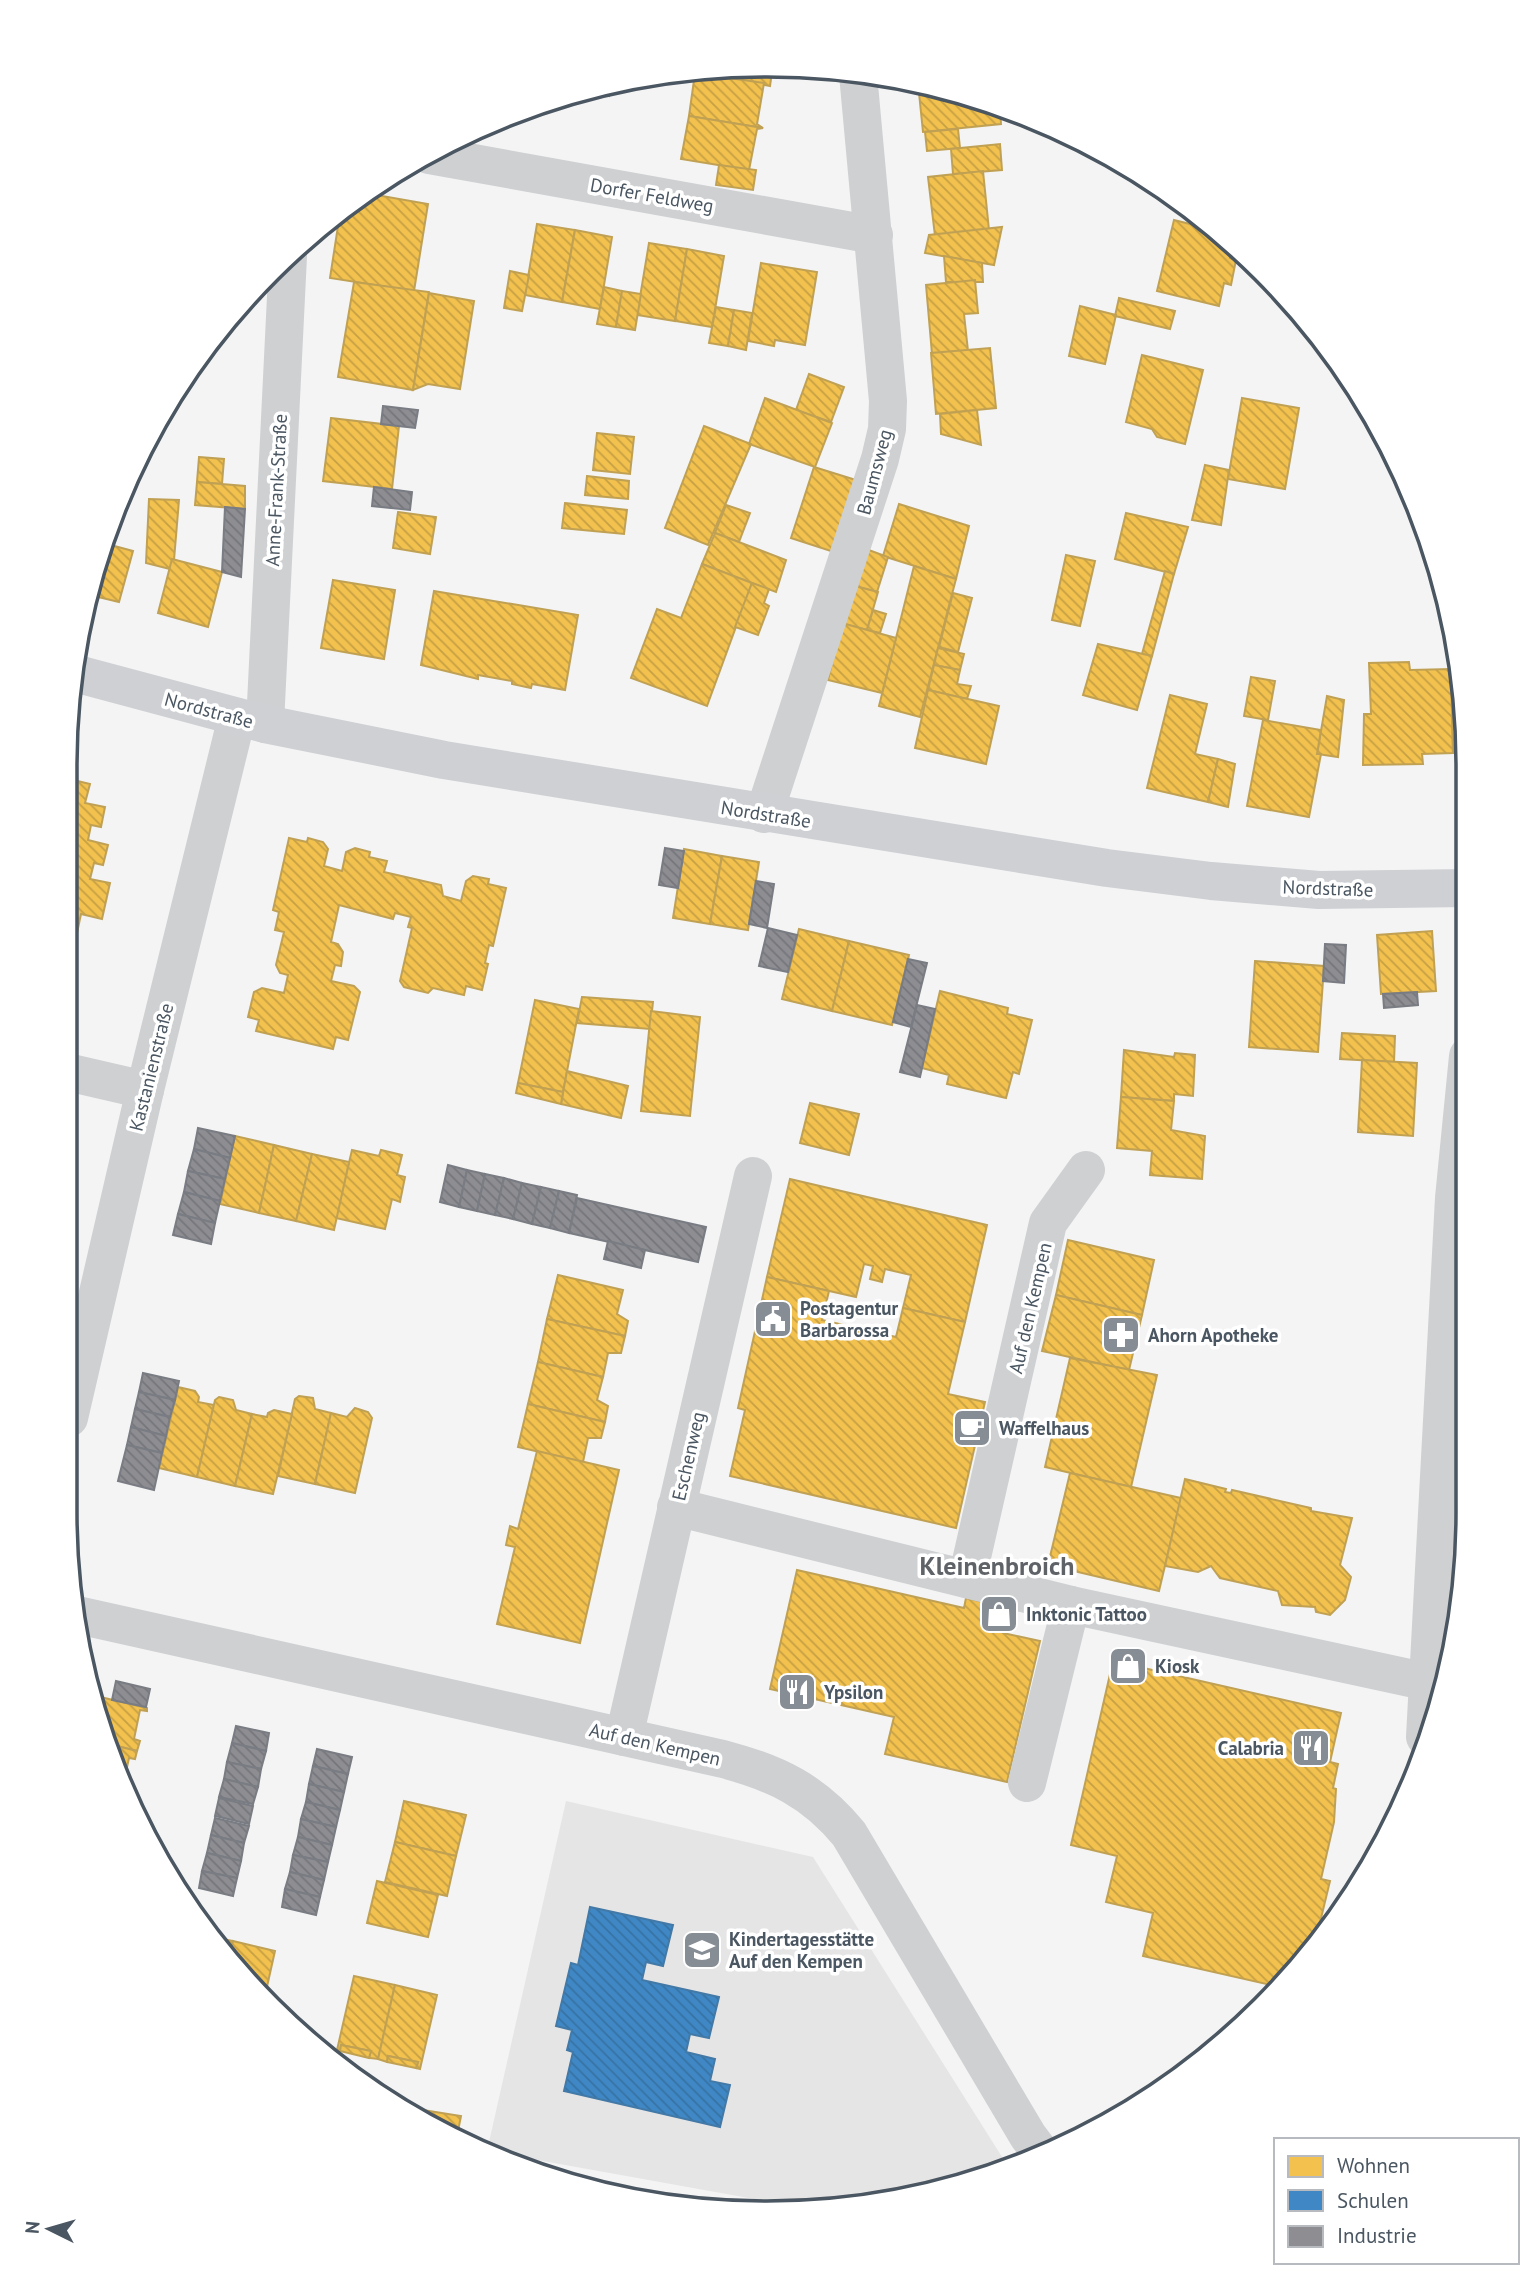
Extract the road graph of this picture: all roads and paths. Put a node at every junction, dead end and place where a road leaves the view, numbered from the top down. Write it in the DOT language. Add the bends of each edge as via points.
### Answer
graph roads {
  1 [pos="859,83"];
  2 [pos="444,158"];
  3 [pos="874,235"];
  4 [pos="287,272"];
  5 [pos="83,676"];
  6 [pos="251,721"];
  7 [pos="764,814"];
  8 [pos="1456,888"];
  9 [pos="77,1074"];
  10 [pos="145,1090"];
  11 [pos="1086,1170"];
  12 [pos="753,1176"];
  13 [pos="1456,1178"];
  14 [pos="77,1383"];
  15 [pos="676,1507"];
  16 [pos="967,1579"];
  17 [pos="1447,1584"];
  18 [pos="1071,1605"];
  19 [pos="85,1617"];
  20 [pos="1428,1682"];
  21 [pos="1426,1710"];
  22 [pos="624,1737"];
  23 [pos="1027,1783"];
  24 [pos="1036,2146"];
  1 -- 3 [label="street, Baumsweg"];
  2 -- 3 [label="street, Dorfer Feldweg"];
  3 -- 7 [label="street, Baumsweg" via="888,401 884,445"];
  4 -- 6 [label="street, Anne-Frank-Straße"];
  5 -- 6 [label="street, Nordstraße"];
  6 -- 7 [label="street, Nordstraße"];
  6 -- 10 [label="street, Kastanienstraße"];
  7 -- 8 [label="street, Nordstraße" via="1211,881 1319,890"];
  9 -- 10 [label="street"];
  10 -- 14 [label="street, Kastanienstraße"];
  11 -- 16 [label="street, Auf den Kempen" via="1048,1223"];
  12 -- 15 [label="street, Eschenweg"];
  13 -- 17 [label="street"];
  15 -- 16 [label="street"];
  15 -- 22 [label="street, Eschenweg"];
  16 -- 18 [label="street"];
  17 -- 20 [label="street"];
  18 -- 20 [label="street"];
  18 -- 23 [label="street"];
  19 -- 22 [label="street, Auf den Kempen"];
  20 -- 21 [label="street"];
  22 -- 24 [label="street, Auf den Kempen" via="764,1770 798,1786 827,1808 876,1876"];
}
